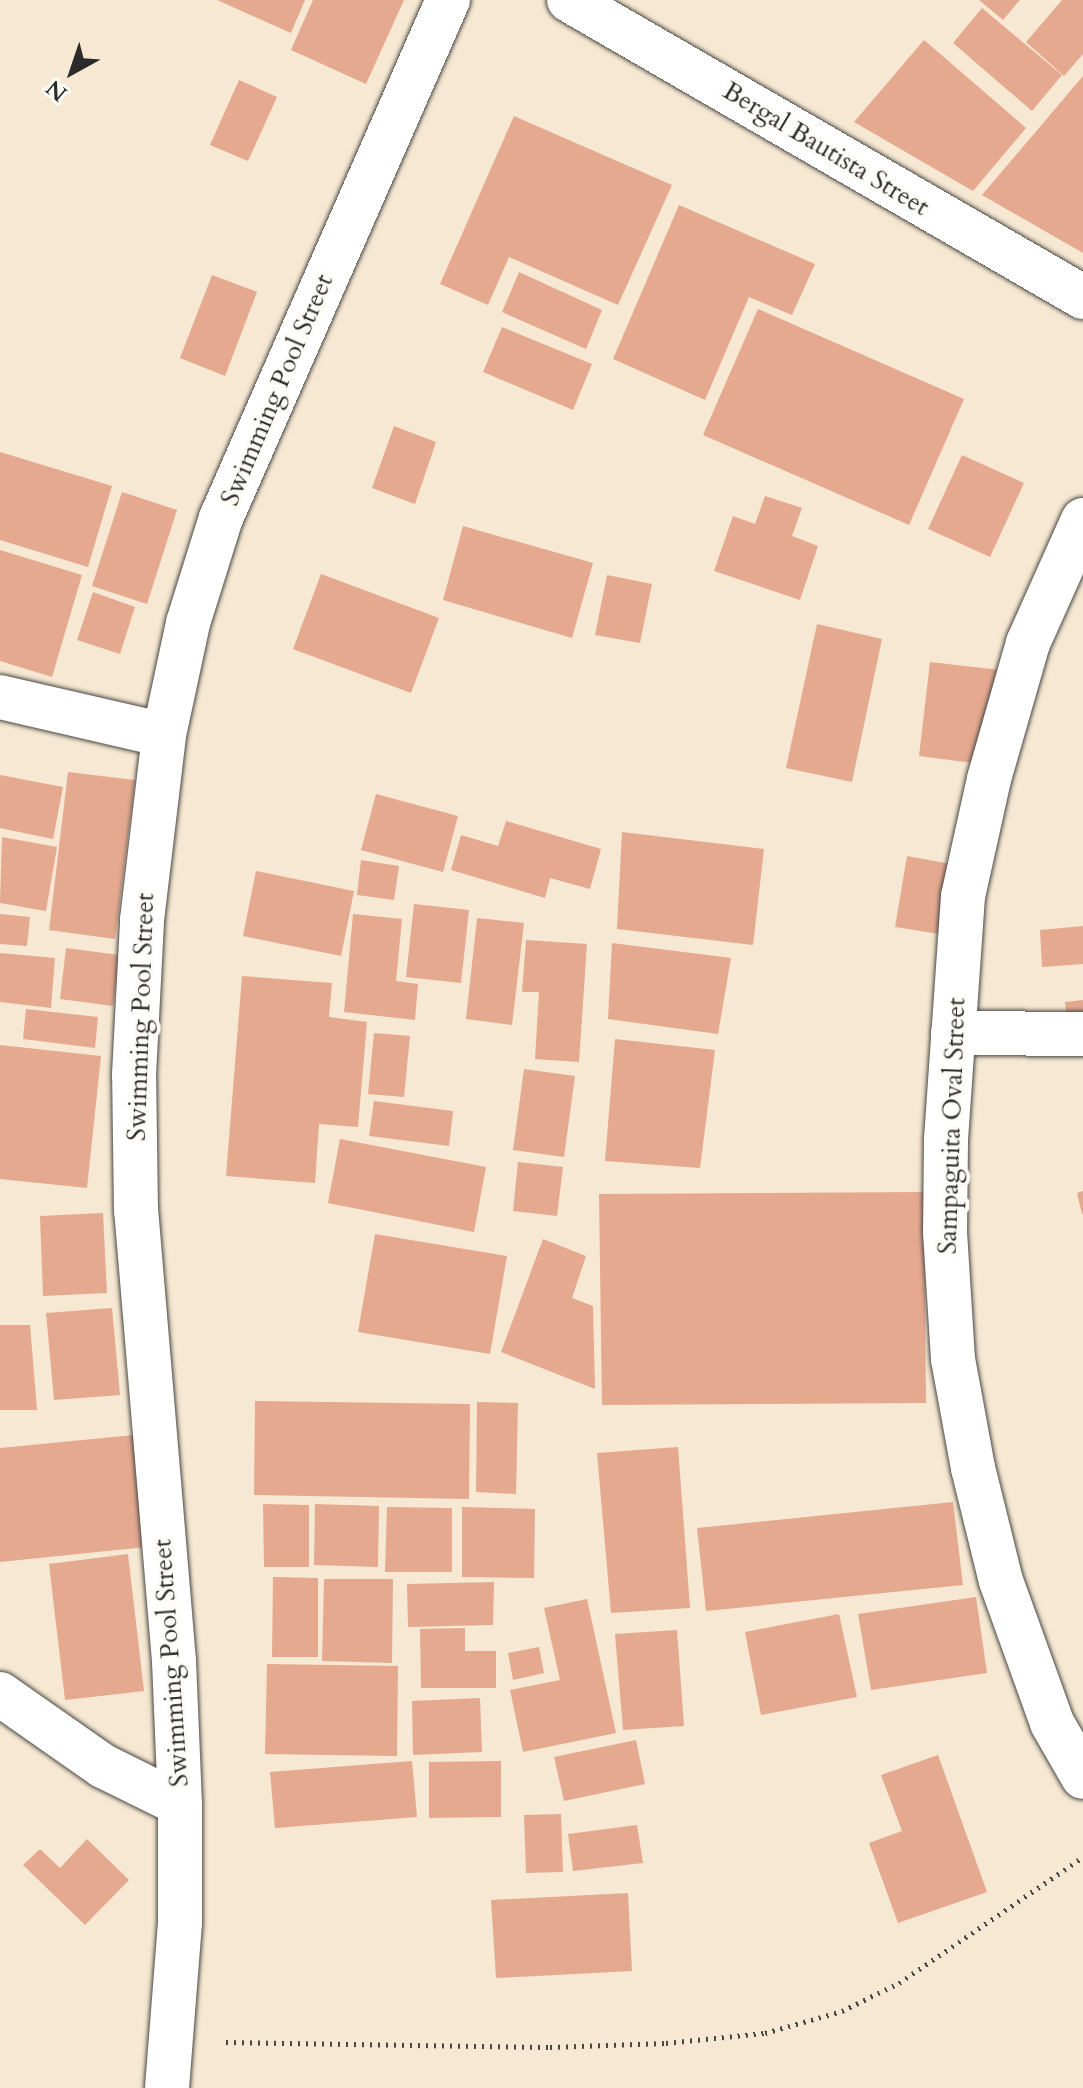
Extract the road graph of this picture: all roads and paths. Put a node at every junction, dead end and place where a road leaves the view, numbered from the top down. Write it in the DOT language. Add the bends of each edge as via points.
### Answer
graph roads {
  1 [pos="448,0"];
  2 [pos="569,0"];
  3 [pos="1083,297"];
  4 [pos="1083,520"];
  5 [pos="0,697"];
  6 [pos="164,735"];
  7 [pos="953,1033"];
  8 [pos="1083,1034"];
  9 [pos="0,1694"];
  10 [pos="1083,1777"];
  11 [pos="180,1804"];
  12 [pos="1083,1857"];
  13 [pos="173,2041"];
  14 [pos="167,2088"];
  1 -- 6 [label="street, Swimming Pool Street" via="221,518 188,623"];
  2 -- 3 [label="street, Bergal Bautista Street"];
  4 -- 7 [label="street, Sampaguita Oval Street" via="1028,643 989,779 963,896"];
  5 -- 6 [label="street"];
  6 -- 11 [label="street, Swimming Pool Street" via="142,920 134,1075 136,1211 174,1661"];
  7 -- 8 [label="street"];
  7 -- 10 [label="street, Sampaguita Oval Street" via="945,1232 953,1359 1001,1581 1052,1723"];
  9 -- 11 [label="street" via="103,1766"];
  11 -- 13 [label="street, Swimming Pool Street"];
  12 -- 13 [label="path" via="899,1983 842,2011 765,2033 550,2047"];
  13 -- 14 [label="street, Swimming Pool Street"];
}
